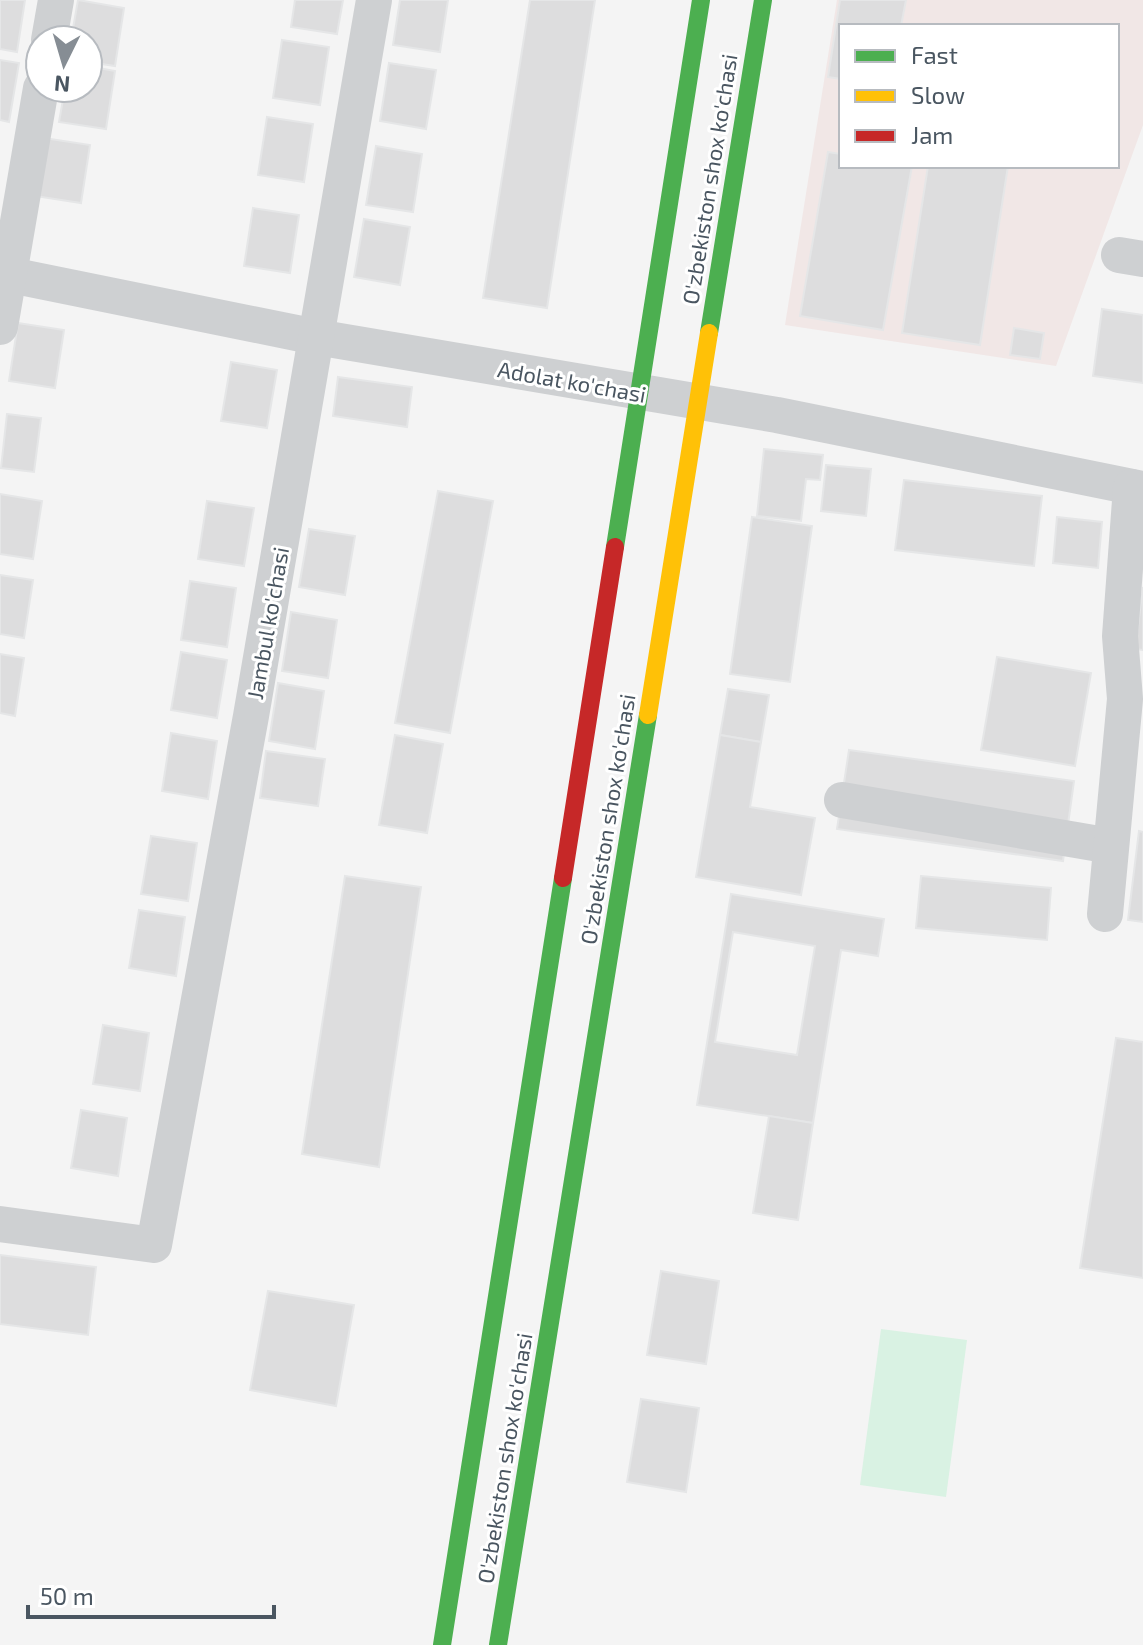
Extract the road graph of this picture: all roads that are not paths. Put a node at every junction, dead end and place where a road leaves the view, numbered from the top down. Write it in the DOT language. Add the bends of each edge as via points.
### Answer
graph roads {
  1 [pos="56,0"];
  2 [pos="374,0"];
  3 [pos="701,0"];
  4 [pos="763,0"];
  5 [pos="52,24"];
  6 [pos="38,104"];
  7 [pos="4,274"];
  8 [pos="0,327"];
  9 [pos="316,337"];
  10 [pos="639,392"];
  11 [pos="698,402"];
  12 [pos="1137,488"];
  13 [pos="842,800"];
  14 [pos="1111,846"];
  15 [pos="1105,914"];
  16 [pos="0,1224"];
  17 [pos="442,1645"];
  18 [pos="498,1645"];
  1 -- 5 [label="street"];
  2 -- 9 [label="street, Jambul ko'chasi"];
  3 -- 10 [label="main road, O'zbekiston shox ko'chasi"];
  4 -- 11 [label="main road, O'zbekiston shox ko'chasi"];
  6 -- 7 [label="street"];
  7 -- 8 [label="street"];
  7 -- 9 [label="street, Adolat ko'chasi"];
  9 -- 10 [label="street, Adolat ko'chasi"];
  9 -- 16 [label="street, Jambul ko'chasi" via="154,1245"];
  10 -- 11 [label="street, Adolat ko'chasi"];
  10 -- 17 [label="main road, O'zbekiston shox ko'chasi"];
  11 -- 12 [label="street, Adolat ko'chasi"];
  11 -- 18 [label="main road, O'zbekiston shox ko'chasi"];
  12 -- 14 [label="street" via="1120,636 1125,699"];
  13 -- 14 [label="street"];
  14 -- 15 [label="street"];
}
